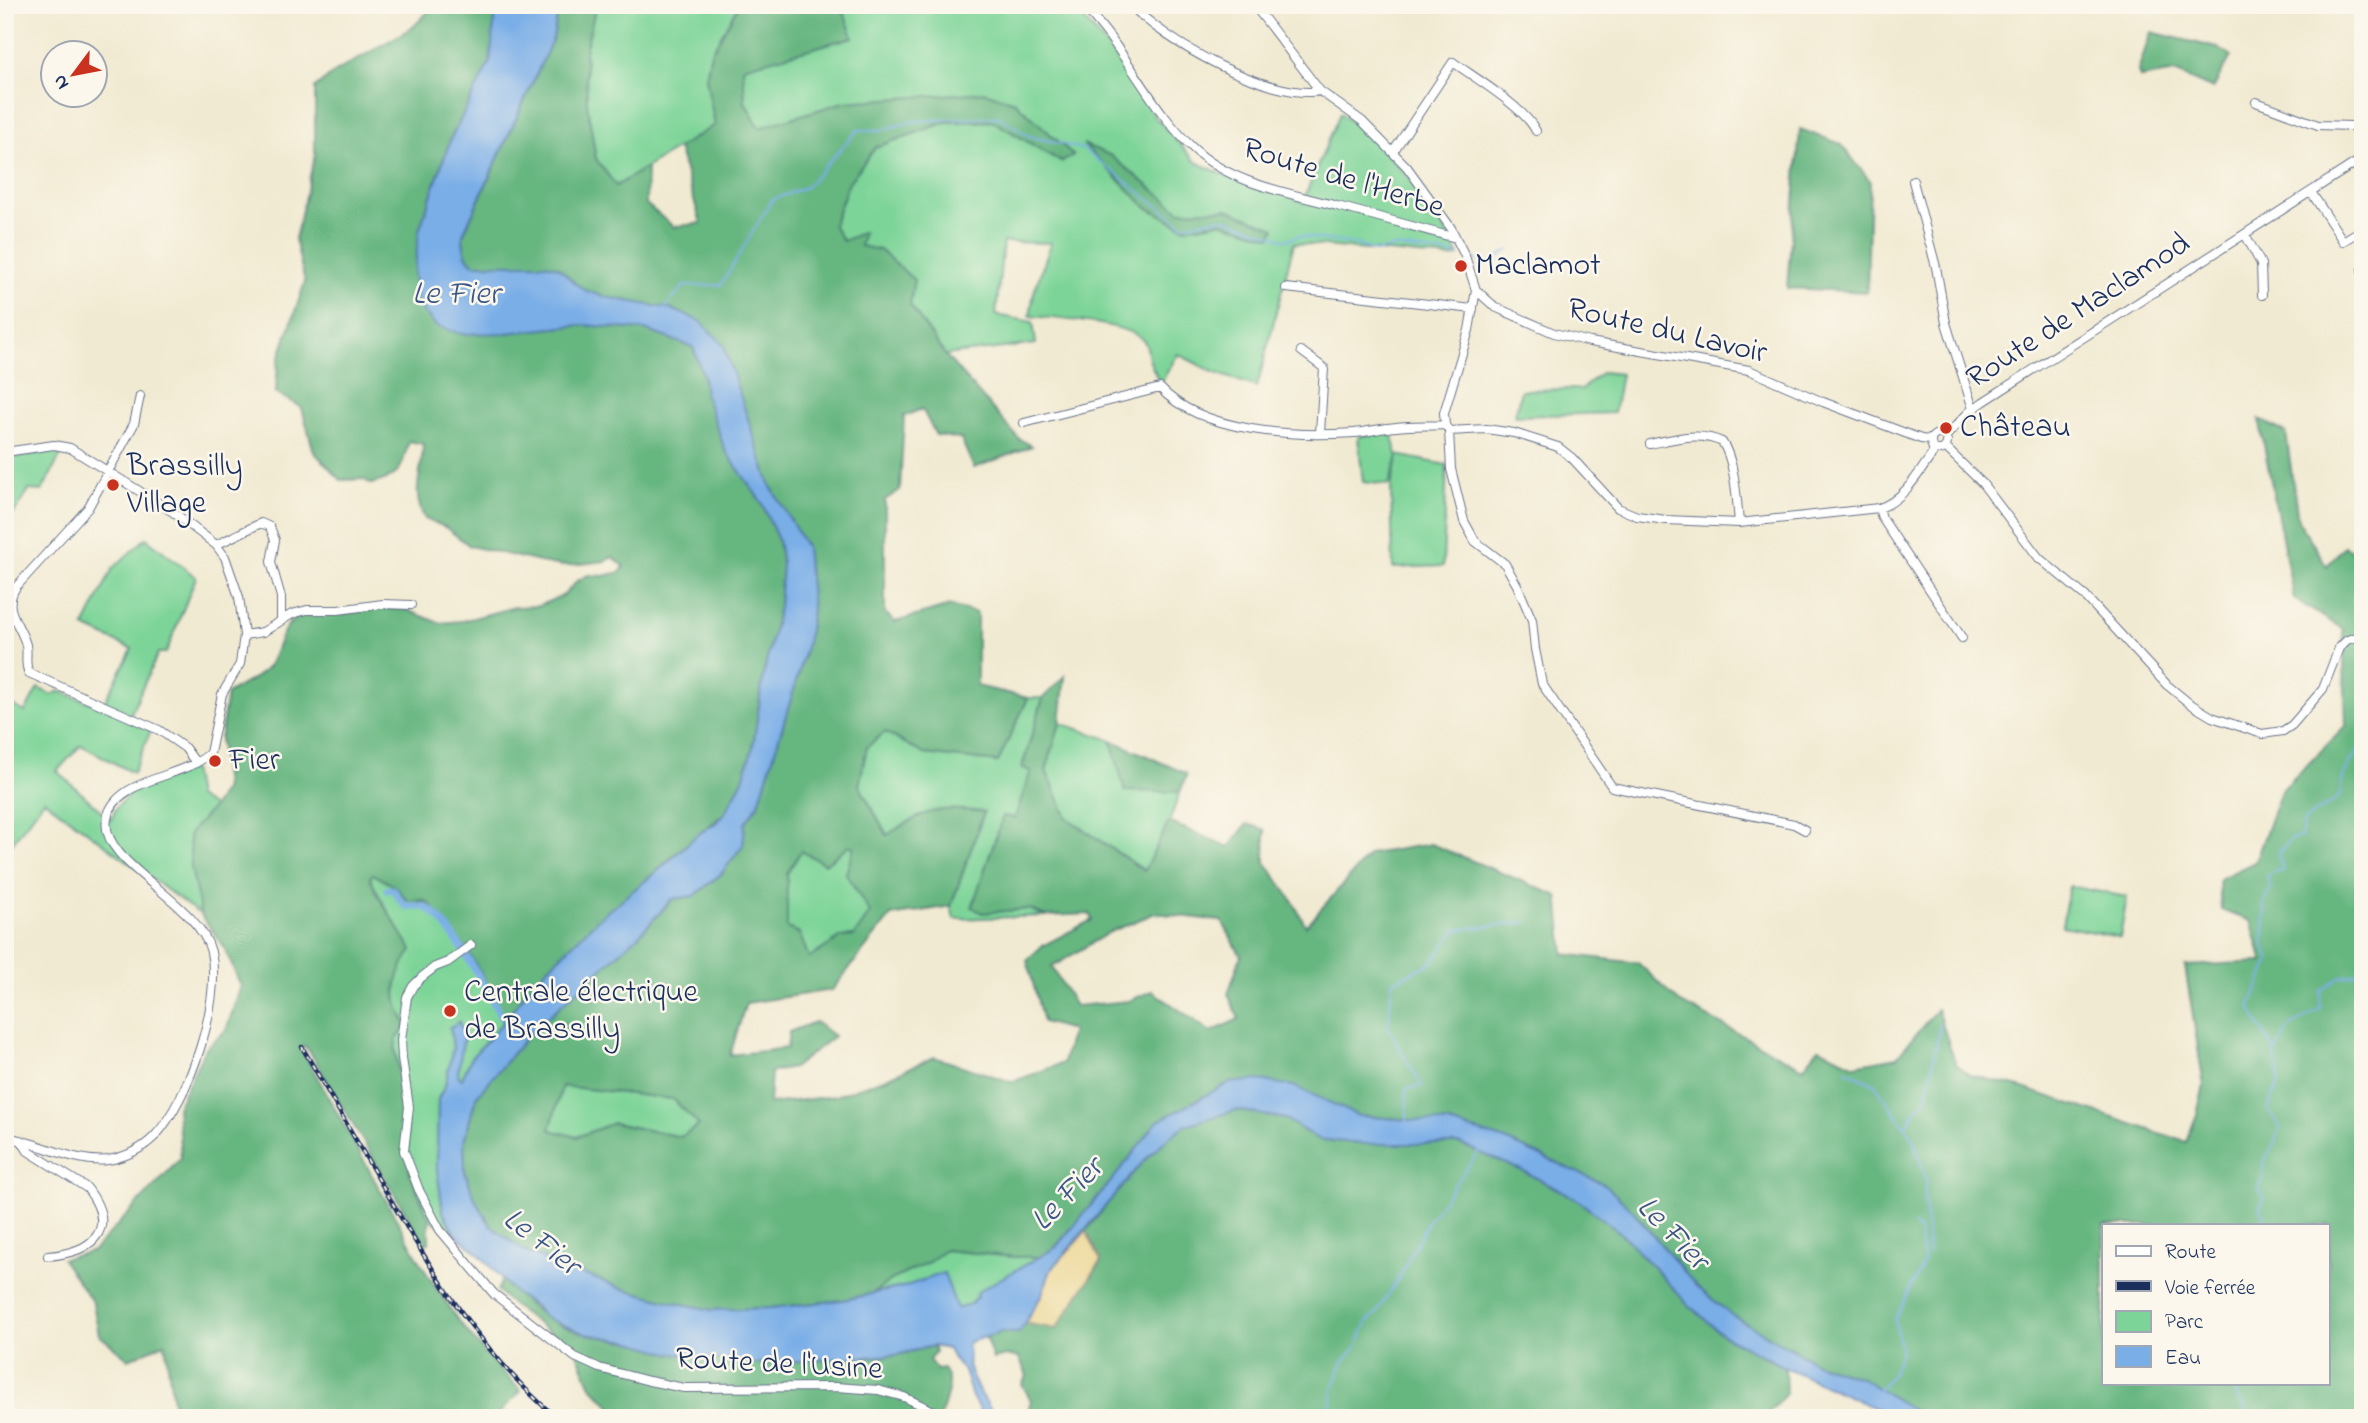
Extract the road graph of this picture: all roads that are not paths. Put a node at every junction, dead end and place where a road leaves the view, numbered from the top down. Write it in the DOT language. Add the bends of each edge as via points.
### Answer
graph roads {
  1 [pos="1082,5"];
  2 [pos="1131,5"];
  3 [pos="1257,6"];
  4 [pos="1320,92"];
  5 [pos="2256,102"];
  6 [pos="1536,131"];
  7 [pos="2363,136"];
  8 [pos="1393,152"];
  9 [pos="2362,160"];
  10 [pos="1913,181"];
  11 [pos="2311,192"];
  12 [pos="2363,229"];
  13 [pos="2245,234"];
  14 [pos="1456,239"];
  15 [pos="1286,288"];
  16 [pos="1476,290"];
  17 [pos="2262,295"];
  18 [pos="1473,309"];
  19 [pos="1301,351"];
  20 [pos="140,396"];
  21 [pos="1973,409"];
  22 [pos="1024,423"];
  23 [pos="1447,428"];
  24 [pos="1320,433"];
  25 [pos="1945,437"];
  26 [pos="1650,444"];
  27 [pos="1932,444"];
  28 [pos="1945,447"];
  29 [pos="5,452"];
  30 [pos="110,471"];
  31 [pos="1879,508"];
  32 [pos="1739,523"];
  33 [pos="216,545"];
  34 [pos="411,605"];
  35 [pos="281,621"];
  36 [pos="244,635"];
  37 [pos="2363,635"];
  38 [pos="1962,638"];
  39 [pos="196,763"];
  40 [pos="1805,830"];
  41 [pos="466,949"];
  42 [pos="5,1128"];
  43 [pos="7,1138"];
  44 [pos="22,1140"];
  45 [pos="48,1256"];
  46 [pos="948,1418"];
  1 -- 14 [label="street, Route de l'Herbe" via="1113,41 1167,121 1212,164 1280,190"];
  2 -- 4 [label="street" via="1146,21 1227,69 1306,94"];
  3 -- 4 [label="street"];
  4 -- 8 [label="street" via="1362,121"];
  5 -- 7 [label="street" via="2318,125 2352,126"];
  6 -- 8 [label="street" via="1514,107 1453,62"];
  8 -- 14 [label="street" via="1444,215"];
  9 -- 11 [label="street, Route de Maclamod"];
  10 -- 21 [label="street" via="1946,323"];
  11 -- 12 [label="street" via="2343,242"];
  11 -- 13 [label="street, Route de Maclamod"];
  13 -- 17 [label="street" via="2261,264"];
  13 -- 21 [label="street, Route de Maclamod"];
  14 -- 16 [label="street"];
  15 -- 18 [label="street"];
  16 -- 18 [label="street"];
  16 -- 27 [label="street, Route du Lavoir" via="1495,307 1554,333 1749,370"];
  18 -- 23 [label="street" via="1444,413"];
  19 -- 24 [label="street" via="1324,368"];
  20 -- 30 [label="street" via="136,418"];
  21 -- 25 [label="street, Route de Maclamod"];
  22 -- 24 [label="street" via="1160,388 1185,408 1209,418 1254,428"];
  23 -- 24 [label="street" via="1398,426"];
  23 -- 32 [label="street" via="1514,433 1558,447 1623,512 1666,520"];
  23 -- 40 [label="street" via="1464,521 1475,541 1504,564 1517,585 1532,620 1542,684 1612,787"];
  25 -- 27 [label="street" via="1937,435"];
  25 -- 28 [label="street"];
  26 -- 32 [label="street" via="1689,436 1722,442 1736,491"];
  27 -- 28 [label="street" via="1939,450"];
  27 -- 31 [label="street" via="1933,453 1902,494"];
  28 -- 37 [label="street" via="1982,483 2039,558 2085,596 2167,685 2212,717 2262,734 2283,731 2323,689 2339,648"];
  29 -- 30 [label="street" via="64,446"];
  30 -- 33 [label="street"];
  30 -- 39 [label="street" via="80,518 12,594 11,614 26,645 27,670 159,730 185,748"];
  31 -- 32 [label="street"];
  31 -- 38 [label="street"];
  33 -- 35 [label="street" via="261,523 270,527"];
  33 -- 36 [label="street" via="225,556 236,588"];
  34 -- 35 [label="street" via="307,610"];
  35 -- 36 [label="street" via="263,632"];
  36 -- 39 [label="street" via="240,664 221,699 212,751"];
  39 -- 44 [label="street" via="122,794 111,806 106,824 116,851 188,913 209,945 213,968 209,1006 202,1043 185,1088 157,1134 126,1156 86,1159"];
  41 -- 46 [label="street, Route de l'Usine" via="422,977 407,997 401,1040 409,1107 404,1151 440,1230 502,1302 587,1364 649,1381 695,1388 872,1389 895,1394"];
  42 -- 43 [label="street"];
  43 -- 44 [label="street"];
  44 -- 45 [label="street" via="28,1151 87,1188 101,1220 99,1234 90,1245"];
}
